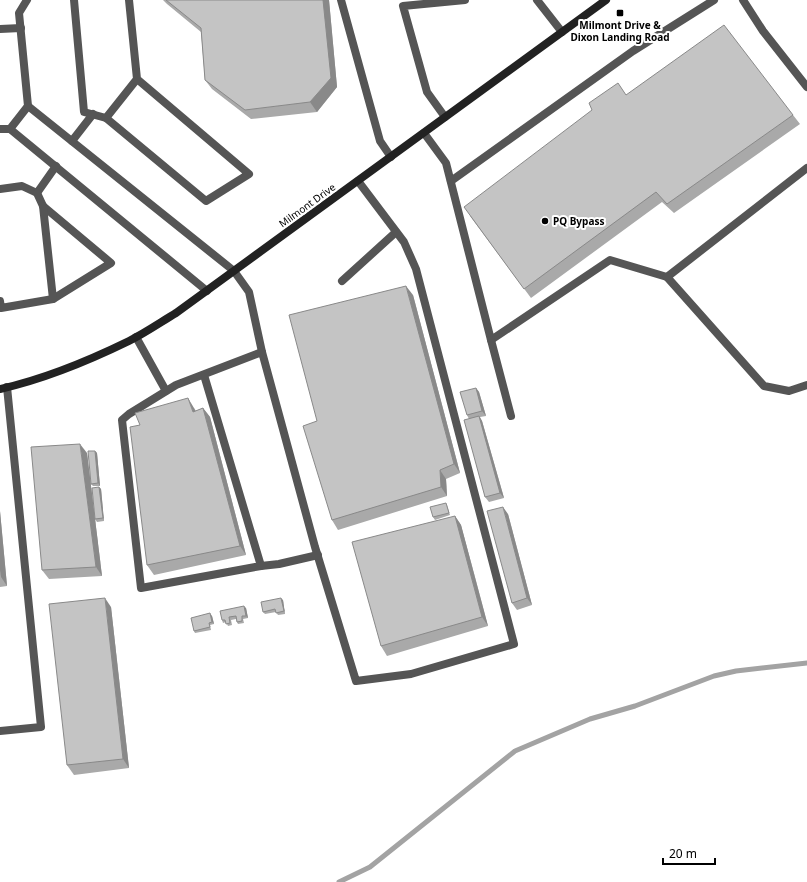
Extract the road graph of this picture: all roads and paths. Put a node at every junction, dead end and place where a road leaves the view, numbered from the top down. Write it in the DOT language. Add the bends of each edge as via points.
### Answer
graph roads {
  1 [pos="27,0"];
  2 [pos="74,0"];
  3 [pos="129,0"];
  4 [pos="341,0"];
  5 [pos="465,0"];
  6 [pos="537,0"];
  7 [pos="606,0"];
  8 [pos="714,0"];
  9 [pos="743,0"];
  10 [pos="401,3"];
  11 [pos="21,28"];
  12 [pos="0,29"];
  13 [pos="562,32"];
  14 [pos="137,78"];
  15 [pos="807,87"];
  16 [pos="28,106"];
  17 [pos="93,114"];
  18 [pos="445,117"];
  19 [pos="106,118"];
  20 [pos="0,129"];
  21 [pos="10,129"];
  22 [pos="424,133"];
  23 [pos="72,141"];
  24 [pos="391,157"];
  25 [pos="56,166"];
  26 [pos="807,168"];
  27 [pos="358,181"];
  28 [pos="451,181"];
  29 [pos="0,189"];
  30 [pos="38,193"];
  31 [pos="43,206"];
  32 [pos="396,232"];
  33 [pos="234,271"];
  34 [pos="667,277"];
  35 [pos="342,281"];
  36 [pos="207,291"];
  37 [pos="53,299"];
  38 [pos="0,301"];
  39 [pos="136,337"];
  40 [pos="491,340"];
  41 [pos="262,352"];
  42 [pos="204,375"];
  43 [pos="807,385"];
  44 [pos="3,388"];
  45 [pos="166,391"];
  46 [pos="511,416"];
  47 [pos="318,555"];
  48 [pos="261,566"];
  49 [pos="0,731"];
  1 -- 11 [label="lane" via="19,13"];
  2 -- 17 [label="lane" via="84,112"];
  3 -- 14 [label="lane"];
  4 -- 24 [label="lane" via="380,142"];
  5 -- 10 [label="lane"];
  6 -- 13 [label="lane"];
  7 -- 13 [label="street, Milmont Drive"];
  8 -- 28 [label="lane" via="632,51"];
  9 -- 15 [label="lane" via="763,31"];
  10 -- 18 [label="lane" via="427,92"];
  11 -- 12 [label="lane"];
  11 -- 16 [label="lane"];
  13 -- 18 [label="street, Milmont Drive"];
  14 -- 19 [label="lane"];
  14 -- 19 [label="lane" via="249,174 206,201"];
  16 -- 21 [label="lane"];
  16 -- 23 [label="lane"];
  17 -- 19 [label="lane"];
  17 -- 23 [label="lane"];
  18 -- 22 [label="street, Milmont Drive"];
  20 -- 21 [label="lane"];
  21 -- 25 [label="lane"];
  22 -- 24 [label="street, Milmont Drive"];
  22 -- 28 [label="lane" via="446,163"];
  23 -- 33 [label="lane"];
  24 -- 27 [label="street, Milmont Drive"];
  25 -- 30 [label="lane"];
  25 -- 36 [label="lane"];
  26 -- 34 [label="lane"];
  27 -- 32 [label="lane"];
  27 -- 33 [label="street, Milmont Drive"];
  28 -- 40 [label="lane"];
  29 -- 30 [label="lane" via="22,186"];
  30 -- 31 [label="lane"];
  31 -- 37 [label="lane"];
  31 -- 37 [label="lane" via="111,264"];
  32 -- 35 [label="lane"];
  32 -- 47 [label="lane" via="404,242 416,269 514,644 411,674 356,681"];
  33 -- 36 [label="street, Milmont Drive"];
  33 -- 41 [label="lane" via="249,292"];
  34 -- 40 [label="lane" via="610,260"];
  34 -- 43 [label="lane" via="764,386 789,391"];
  36 -- 39 [label="street, Milmont Drive"];
  37 -- 38 [label="lane" via="1,308"];
  39 -- 44 [label="street, Milmont Drive" via="76,365"];
  39 -- 45 [label="lane"];
  40 -- 46 [label="lane"];
  41 -- 42 [label="lane"];
  41 -- 47 [label="lane"];
  42 -- 45 [label="lane"];
  42 -- 48 [label="lane"];
  44 -- 49 [label="lane" via="41,727"];
  45 -- 48 [label="lane" via="122,420 141,588"];
  47 -- 48 [label="lane"];
}
